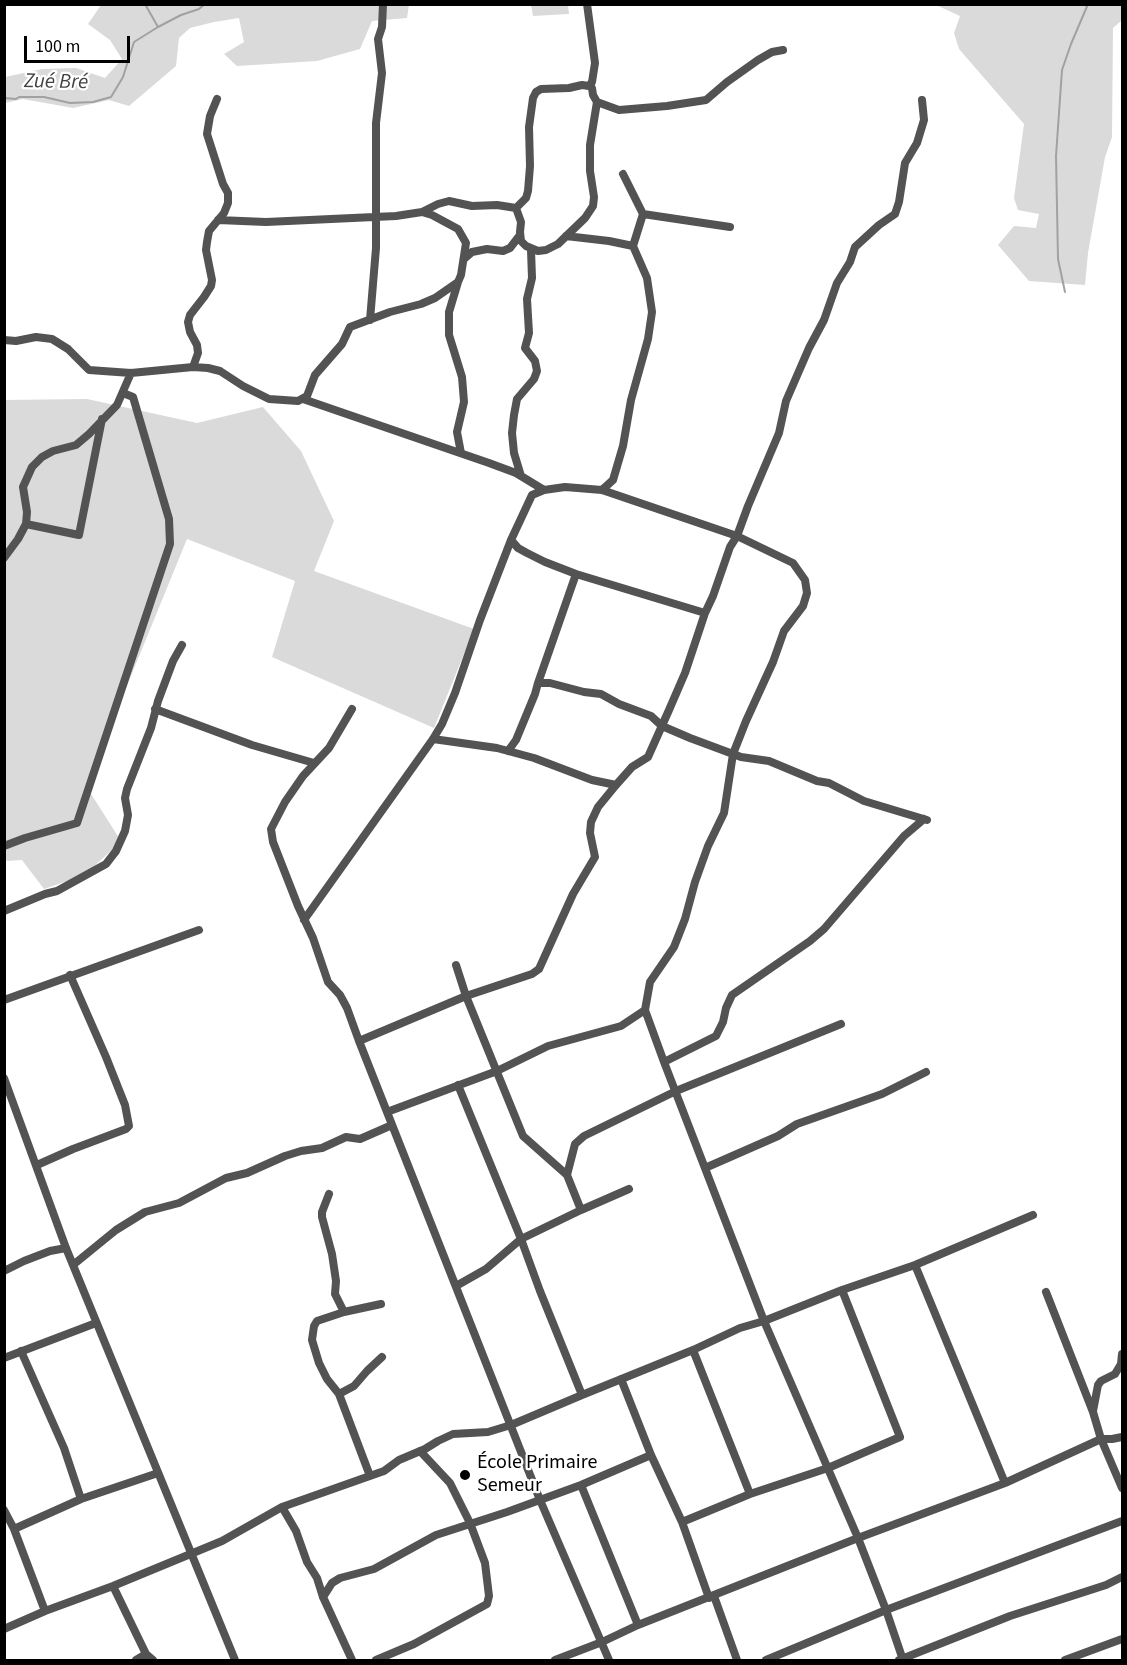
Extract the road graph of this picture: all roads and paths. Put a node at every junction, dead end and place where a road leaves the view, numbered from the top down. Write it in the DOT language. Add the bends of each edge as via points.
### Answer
graph roads {
  1 [pos="383,4"];
  2 [pos="587,4"];
  3 [pos="783,50"];
  4 [pos="589,86"];
  5 [pos="217,99"];
  6 [pos="922,100"];
  7 [pos="597,102"];
  8 [pos="623,174"];
  9 [pos="516,208"];
  10 [pos="422,212"];
  11 [pos="643,214"];
  12 [pos="376,217"];
  13 [pos="218,220"];
  14 [pos="729,227"];
  15 [pos="520,235"];
  16 [pos="566,236"];
  17 [pos="633,246"];
  18 [pos="531,250"];
  19 [pos="464,259"];
  20 [pos="458,282"];
  21 [pos="370,320"];
  22 [pos="4,340"];
  23 [pos="193,367"];
  24 [pos="131,373"];
  25 [pos="123,393"];
  26 [pos="303,399"];
  27 [pos="102,418"];
  28 [pos="461,453"];
  29 [pos="521,476"];
  30 [pos="544,490"];
  31 [pos="602,490"];
  32 [pos="26,524"];
  33 [pos="737,536"];
  34 [pos="511,540"];
  35 [pos="4,558"];
  36 [pos="576,574"];
  37 [pos="705,613"];
  38 [pos="182,645"];
  39 [pos="538,683"];
  40 [pos="155,709"];
  41 [pos="352,709"];
  42 [pos="662,726"];
  43 [pos="433,740"];
  44 [pos="508,751"];
  45 [pos="733,754"];
  46 [pos="314,764"];
  47 [pos="616,785"];
  48 [pos="4,846"];
  49 [pos="4,911"];
  50 [pos="304,920"];
  51 [pos="199,930"];
  52 [pos="456,965"];
  53 [pos="70,975"];
  54 [pos="465,996"];
  55 [pos="4,1000"];
  56 [pos="645,1010"];
  57 [pos="841,1024"];
  58 [pos="359,1041"];
  59 [pos="664,1062"];
  60 [pos="497,1071"];
  61 [pos="926,1072"];
  62 [pos="4,1078"];
  63 [pos="458,1085"];
  64 [pos="676,1091"];
  65 [pos="387,1112"];
  66 [pos="392,1125"];
  67 [pos="37,1165"];
  68 [pos="705,1168"];
  69 [pos="567,1175"];
  70 [pos="629,1189"];
  71 [pos="329,1194"];
  72 [pos="581,1210"];
  73 [pos="1033,1215"];
  74 [pos="521,1239"];
  75 [pos="66,1248"];
  76 [pos="73,1265"];
  77 [pos="915,1265"];
  78 [pos="4,1271"];
  79 [pos="456,1286"];
  80 [pos="842,1290"];
  81 [pos="1046,1292"];
  82 [pos="381,1304"];
  83 [pos="344,1311"];
  84 [pos="764,1321"];
  85 [pos="96,1323"];
  86 [pos="693,1350"];
  87 [pos="21,1351"];
  88 [pos="1122,1354"];
  89 [pos="382,1357"];
  90 [pos="4,1358"];
  91 [pos="621,1379"];
  92 [pos="339,1394"];
  93 [pos="582,1395"];
  94 [pos="1093,1412"];
  95 [pos="511,1425"];
  96 [pos="1122,1437"];
  97 [pos="1101,1438"];
  98 [pos="420,1451"];
  99 [pos="651,1455"];
  100 [pos="828,1468"];
  101 [pos="158,1473"];
  102 [pos="370,1476"];
  103 [pos="1005,1483"];
  104 [pos="581,1485"];
  105 [pos="1122,1488"];
  106 [pos="750,1494"];
  107 [pos="81,1499"];
  108 [pos="540,1500"];
  109 [pos="282,1507"];
  110 [pos="4,1510"];
  111 [pos="1122,1521"];
  112 [pos="682,1522"];
  113 [pos="470,1523"];
  114 [pos="14,1529"];
  115 [pos="858,1538"];
  116 [pos="190,1553"];
  117 [pos="1122,1577"];
  118 [pos="113,1586"];
  119 [pos="323,1597"];
  120 [pos="711,1597"];
  121 [pos="886,1610"];
  122 [pos="45,1611"];
  123 [pos="638,1625"];
  124 [pos="4,1629"];
  125 [pos="1122,1639"];
  126 [pos="602,1642"];
  127 [pos="146,1654"];
  128 [pos="136,1660"];
  129 [pos="153,1660"];
  130 [pos="235,1660"];
  131 [pos="352,1660"];
  132 [pos="376,1660"];
  133 [pos="555,1660"];
  134 [pos="609,1660"];
  135 [pos="737,1660"];
  136 [pos="766,1660"];
  137 [pos="901,1660"];
  138 [pos="1065,1660"];
  1 -- 12 [label="street" via="378,39 382,73 376,123"];
  2 -- 4 [label="street" via="595,63"];
  3 -- 7 [label="street" via="758,60 706,100 619,110"];
  4 -- 7 [label="street"];
  4 -- 9 [label="street" via="536,92 529,128 528,191"];
  5 -- 13 [label="street" via="207,135 228,193 228,203"];
  6 -- 33 [label="street" via="924,120 905,163 895,214 855,247 837,283 786,401 779,433"];
  7 -- 16 [label="street" via="590,145 593,206"];
  8 -- 11 [label="street"];
  9 -- 10 [label="street" via="449,201"];
  9 -- 15 [label="street"];
  10 -- 12 [label="street"];
  10 -- 19 [label="street" via="458,229 466,243"];
  11 -- 14 [label="street"];
  11 -- 17 [label="street"];
  12 -- 13 [label="street"];
  12 -- 21 [label="street"];
  13 -- 23 [label="street" via="209,231 206,250 211,286 188,322 198,353"];
  15 -- 18 [label="street"];
  15 -- 19 [label="street" via="510,248 472,252"];
  16 -- 17 [label="street"];
  16 -- 18 [label="street" via="546,250"];
  17 -- 31 [label="street" via="647,278 652,312 623,446 613,480"];
  18 -- 29 [label="street" via="529,333 525,348 537,371 517,399 514,416 514,453"];
  19 -- 20 [label="street"];
  20 -- 21 [label="street" via="422,304"];
  20 -- 28 [label="street" via="449,312 449,335 462,377 464,402 457,432"];
  21 -- 26 [label="street" via="350,327 342,344 315,375"];
  22 -- 24 [label="street" via="52,339 89,370"];
  23 -- 24 [label="street"];
  23 -- 26 [label="street" via="220,371 269,399"];
  24 -- 25 [label="street"];
  25 -- 27 [label="street" via="117,405"];
  25 -- 48 [label="street" via="133,397 169,519 170,544 77,823"];
  26 -- 28 [label="street"];
  27 -- 32 [label="street" via="76,445 53,451 32,467 23,487"];
  27 -- 32 [label="street" via="79,535"];
  28 -- 29 [label="street"];
  29 -- 30 [label="street"];
  30 -- 31 [label="street"];
  30 -- 34 [label="street" via="532,495"];
  31 -- 33 [label="street"];
  32 -- 35 [label="street"];
  33 -- 37 [label="street"];
  33 -- 45 [label="street" via="793,563 805,580 807,593 803,606 784,631"];
  34 -- 36 [label="street" via="527,553"];
  34 -- 43 [label="street" via="455,693"];
  36 -- 37 [label="street"];
  36 -- 39 [label="street"];
  37 -- 42 [label="street"];
  38 -- 40 [label="street"];
  39 -- 42 [label="street" via="550,682 601,694 651,716"];
  39 -- 44 [label="street"];
  40 -- 46 [label="street"];
  40 -- 49 [label="street" via="127,789 128,815 116,851 106,864 57,891"];
  41 -- 46 [label="street" via="329,748"];
  42 -- 45 [label="street"];
  42 -- 47 [label="street" via="648,757"];
  43 -- 44 [label="street"];
  43 -- 50 [label="street"];
  44 -- 47 [label="street"];
  45 -- 56 [label="street" via="724,813 708,846 674,947 650,981"];
  45 -- 59 [label="street" via="769,761 817,782 829,783 864,801 926,819 904,836 824,929 732,995 717,1036"];
  46 -- 50 [label="street" via="285,802 271,829"];
  47 -- 54 [label="street" via="591,822 595,857 573,894 539,969"];
  50 -- 58 [label="street" via="328,982 347,1008"];
  51 -- 53 [label="street"];
  52 -- 54 [label="street"];
  53 -- 55 [label="street"];
  53 -- 67 [label="street" via="125,1105 129,1125"];
  54 -- 58 [label="street"];
  54 -- 60 [label="street"];
  56 -- 59 [label="street"];
  56 -- 60 [label="street" via="621,1026 548,1046"];
  57 -- 64 [label="street"];
  58 -- 65 [label="street"];
  59 -- 64 [label="street"];
  60 -- 63 [label="street"];
  60 -- 69 [label="street" via="523,1136"];
  61 -- 68 [label="street" via="882,1094 797,1124"];
  62 -- 67 [label="street"];
  63 -- 65 [label="street"];
  63 -- 74 [label="street"];
  64 -- 68 [label="street"];
  64 -- 69 [label="street" via="584,1136 576,1144"];
  65 -- 66 [label="street"];
  66 -- 76 [label="street" via="360,1139 346,1137 322,1148 285,1156 226,1178 179,1203 145,1212"];
  66 -- 79 [label="street"];
  67 -- 75 [label="street"];
  68 -- 84 [label="street"];
  69 -- 72 [label="street"];
  70 -- 72 [label="street"];
  71 -- 83 [label="street" via="322,1217 332,1254 335,1293"];
  72 -- 74 [label="street"];
  73 -- 77 [label="street"];
  74 -- 79 [label="street" via="486,1269"];
  74 -- 93 [label="street"];
  75 -- 76 [label="street"];
  75 -- 78 [label="street"];
  76 -- 85 [label="street"];
  77 -- 80 [label="street"];
  77 -- 103 [label="street"];
  79 -- 95 [label="street"];
  80 -- 84 [label="street"];
  80 -- 100 [label="street" via="900,1437"];
  81 -- 94 [label="street"];
  82 -- 83 [label="street"];
  83 -- 92 [label="street" via="317,1321 312,1332 319,1363"];
  84 -- 86 [label="street"];
  84 -- 100 [label="street"];
  85 -- 87 [label="street"];
  85 -- 101 [label="street"];
  86 -- 91 [label="street"];
  86 -- 106 [label="street"];
  87 -- 90 [label="street"];
  87 -- 107 [label="street" via="64,1448"];
  88 -- 94 [label="street" via="1115,1374 1098,1385"];
  89 -- 92 [label="street" via="354,1386"];
  91 -- 93 [label="street"];
  91 -- 99 [label="street"];
  92 -- 102 [label="street"];
  93 -- 95 [label="street"];
  94 -- 97 [label="street"];
  95 -- 98 [label="street" via="488,1432 453,1434"];
  95 -- 108 [label="street"];
  96 -- 97 [label="street"];
  97 -- 103 [label="street"];
  97 -- 105 [label="street"];
  98 -- 102 [label="street"];
  98 -- 113 [label="street" via="450,1483"];
  99 -- 104 [label="street"];
  99 -- 112 [label="street"];
  100 -- 106 [label="street"];
  100 -- 115 [label="street"];
  101 -- 107 [label="street"];
  101 -- 116 [label="street"];
  102 -- 109 [label="street"];
  103 -- 115 [label="street"];
  104 -- 108 [label="street"];
  104 -- 123 [label="street"];
  106 -- 112 [label="street"];
  107 -- 114 [label="street"];
  108 -- 113 [label="street"];
  108 -- 126 [label="street"];
  109 -- 116 [label="street" via="222,1541"];
  109 -- 119 [label="street" via="318,1578"];
  110 -- 114 [label="street"];
  111 -- 121 [label="street"];
  112 -- 120 [label="street"];
  113 -- 119 [label="street" via="436,1534 374,1569 340,1578"];
  113 -- 132 [label="street" via="485,1563 487,1604"];
  114 -- 122 [label="street"];
  115 -- 120 [label="street"];
  115 -- 121 [label="street"];
  116 -- 118 [label="street"];
  116 -- 130 [label="street"];
  117 -- 137 [label="street"];
  118 -- 122 [label="street"];
  118 -- 127 [label="street"];
  119 -- 131 [label="street"];
  120 -- 123 [label="street"];
  120 -- 135 [label="street"];
  121 -- 136 [label="street"];
  121 -- 137 [label="street"];
  122 -- 124 [label="street"];
  123 -- 126 [label="street"];
  125 -- 138 [label="street"];
  126 -- 133 [label="street"];
  126 -- 134 [label="street"];
  127 -- 128 [label="street"];
  127 -- 129 [label="street"];
}
